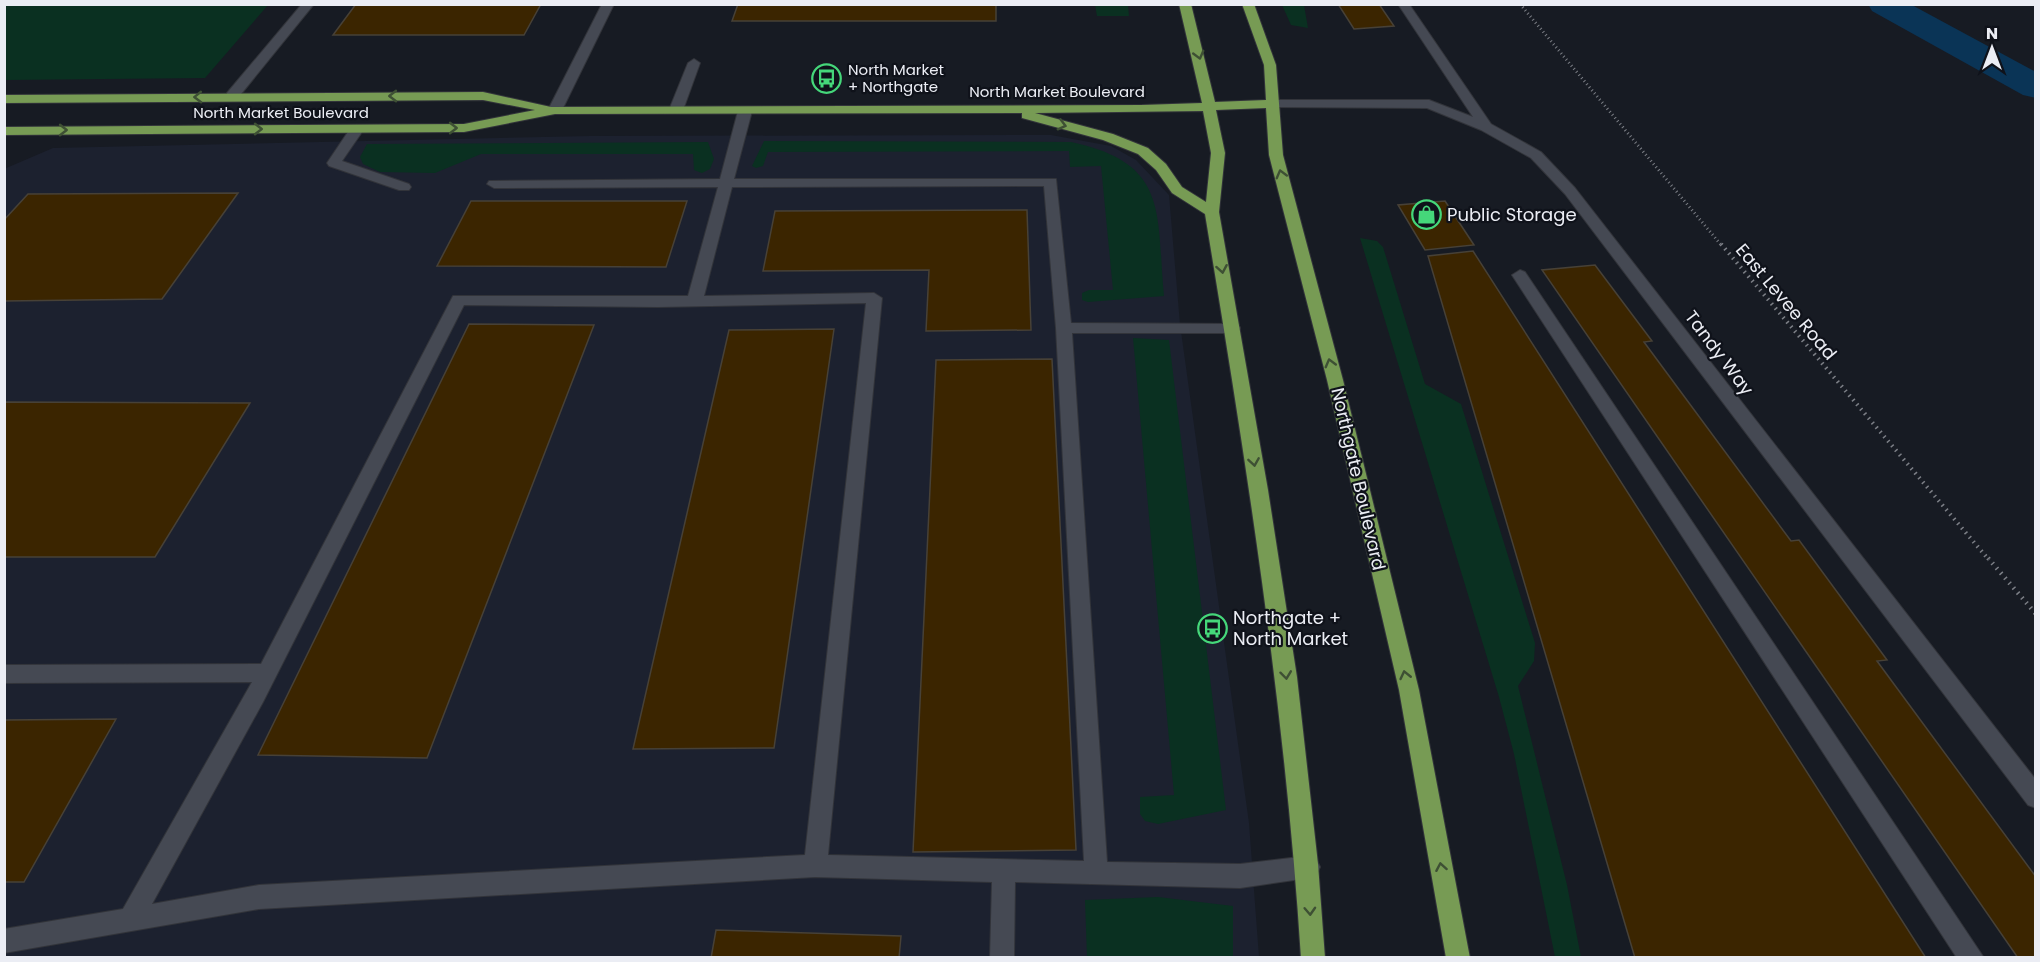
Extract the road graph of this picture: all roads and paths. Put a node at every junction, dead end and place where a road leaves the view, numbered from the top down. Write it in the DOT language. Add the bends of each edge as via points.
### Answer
graph roads {
  1 [pos="309,4"];
  2 [pos="608,4"];
  3 [pos="1185,4"];
  4 [pos="1248,4"];
  5 [pos="1403,4"];
  6 [pos="1520,4"];
  7 [pos="694,63"];
  8 [pos="232,96"];
  9 [pos="4,99"];
  10 [pos="1271,105"];
  11 [pos="1209,107"];
  12 [pos="1005,109"];
  13 [pos="555,110"];
  14 [pos="676,110"];
  15 [pos="745,111"];
  16 [pos="1486,127"];
  17 [pos="357,129"];
  18 [pos="4,131"];
  19 [pos="494,184"];
  20 [pos="725,185"];
  21 [pos="404,187"];
  22 [pos="1212,212"];
  23 [pos="1520,275"];
  24 [pos="695,302"];
  25 [pos="1064,328"];
  26 [pos="1232,328"];
  27 [pos="2036,614"];
  28 [pos="267,673"];
  29 [pos="4,674"];
  30 [pos="2036,798"];
  31 [pos="815,866"];
  32 [pos="1308,867"];
  33 [pos="1004,869"];
  34 [pos="1096,872"];
  35 [pos="130,919"];
  36 [pos="4,941"];
  37 [pos="1002,957"];
  38 [pos="1313,957"];
  39 [pos="1458,957"];
  40 [pos="1972,957"];
  1 -- 8 [label="street"];
  2 -- 13 [label="street"];
  3 -- 11 [label="main road, one-way" via="1203,68"];
  4 -- 10 [label="main road, Northgate Boulevard" via="1270,65"];
  5 -- 16 [label="street"];
  6 -- 27 [label="path, East Levee Road"];
  7 -- 14 [label="street"];
  8 -- 9 [label="main road, North Market Boulevard, one-way"];
  13 -- 8 [label="main road, North Market Boulevard, one-way" via="483,96"];
  10 -- 11 [label="main road, North Market Boulevard"];
  10 -- 16 [label="street, Tandy Way" via="1429,105"];
  39 -- 10 [label="main road, Northgate Boulevard, one-way" via="1409,690 1276,155"];
  11 -- 12 [label="main road, North Market Boulevard"];
  11 -- 22 [label="main road" via="1218,153"];
  12 -- 15 [label="main road, North Market Boulevard"];
  12 -- 22 [label="main road, one-way" via="1108,137 1143,151 1177,190"];
  13 -- 14 [label="main road, North Market Boulevard"];
  17 -- 13 [label="main road, North Market Boulevard, one-way" via="464,128"];
  14 -- 15 [label="main road, North Market Boulevard"];
  15 -- 20 [label="street"];
  16 -- 30 [label="street, Tandy Way" via="1536,155 1570,191"];
  18 -- 17 [label="main road, North Market Boulevard, one-way"];
  17 -- 21 [label="street" via="334,163"];
  19 -- 20 [label="street"];
  20 -- 24 [label="street"];
  20 -- 25 [label="street" via="1051,183"];
  22 -- 26 [label="main road, one-way"];
  23 -- 40 [label="street"];
  24 -- 28 [label="street" via="459,300"];
  24 -- 31 [label="street" via="874,298"];
  25 -- 26 [label="street"];
  25 -- 34 [label="street"];
  26 -- 32 [label="main road, one-way" via="1279,621"];
  28 -- 29 [label="street"];
  28 -- 35 [label="street"];
  31 -- 33 [label="street"];
  31 -- 35 [label="street" via="259,897"];
  32 -- 34 [label="street" via="1240,876"];
  32 -- 38 [label="main road, one-way"];
  33 -- 34 [label="street"];
  33 -- 37 [label="street"];
  35 -- 36 [label="street"];
}
